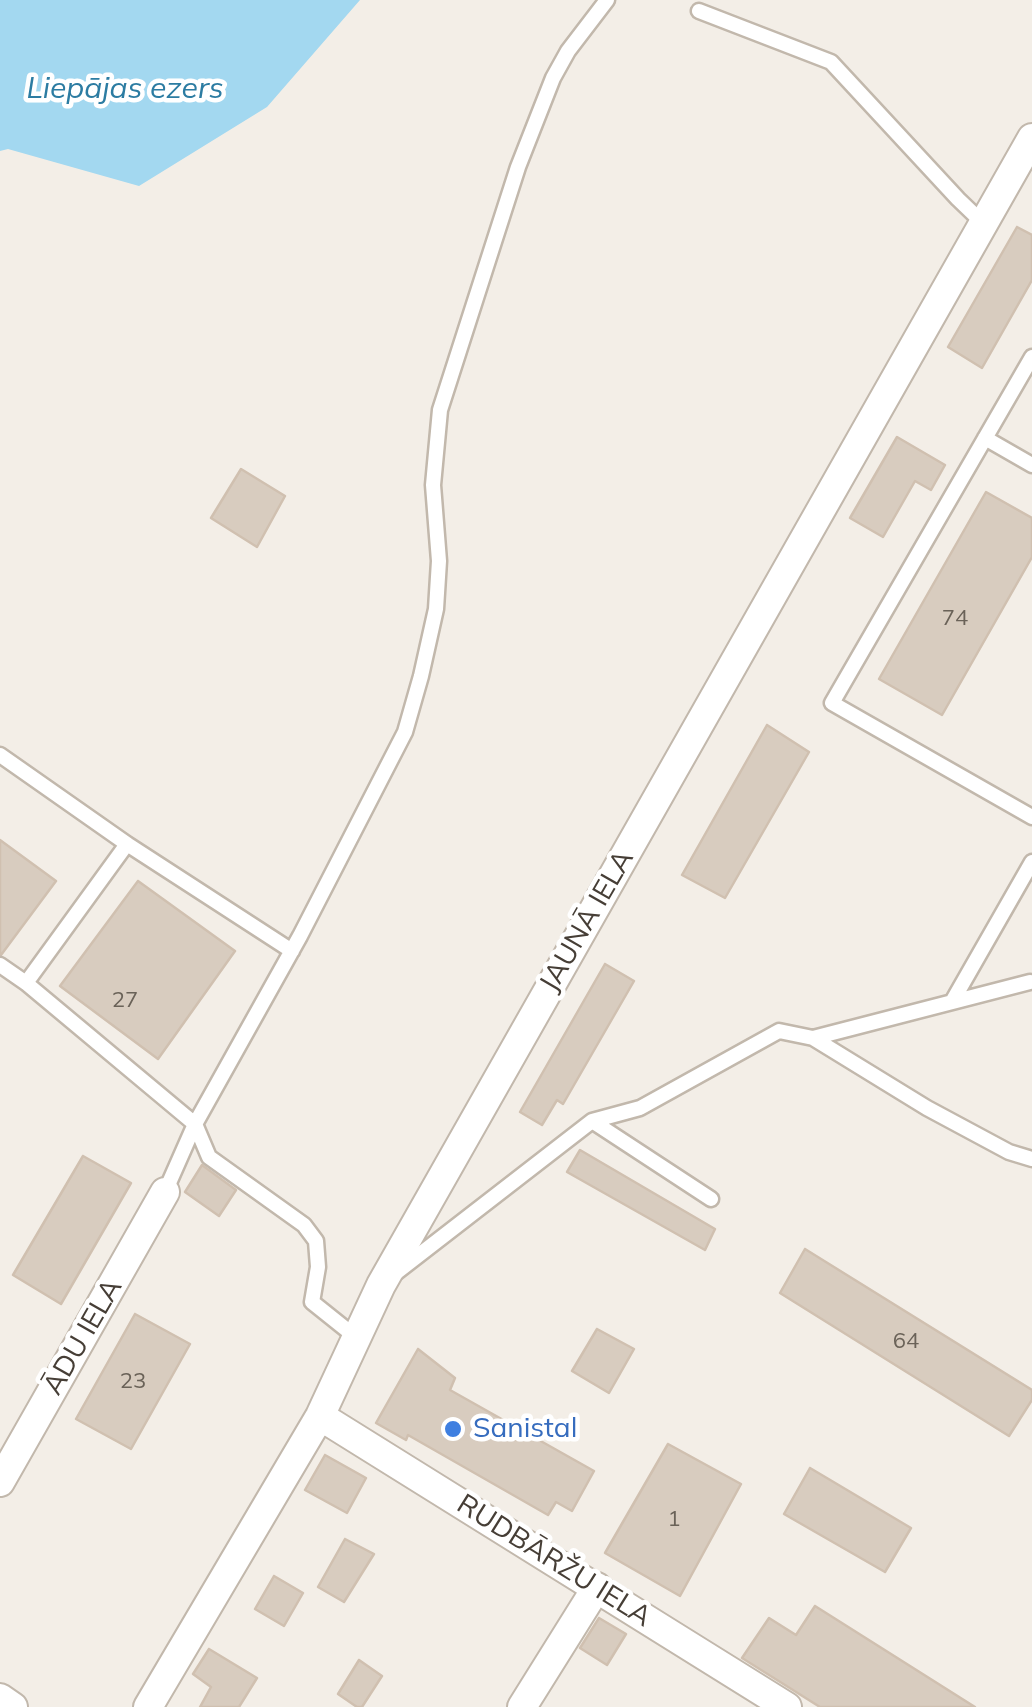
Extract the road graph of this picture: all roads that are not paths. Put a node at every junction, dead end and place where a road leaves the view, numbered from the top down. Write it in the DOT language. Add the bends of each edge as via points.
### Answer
graph roads {
  1 [pos="607,0"];
  2 [pos="699,11"];
  3 [pos="1032,138"];
  4 [pos="983,223"];
  5 [pos="1032,357"];
  6 [pos="985,438"];
  7 [pos="1032,465"];
  8 [pos="0,755"];
  9 [pos="1032,817"];
  10 [pos="128,844"];
  11 [pos="1032,862"];
  12 [pos="292,951"];
  13 [pos="0,965"];
  14 [pos="1030,982"];
  15 [pos="26,983"];
  16 [pos="952,1002"];
  17 [pos="812,1038"];
  18 [pos="592,1121"];
  19 [pos="195,1124"];
  20 [pos="1032,1159"];
  21 [pos="165,1192"];
  22 [pos="711,1199"];
  23 [pos="381,1284"];
  24 [pos="357,1338"];
  25 [pos="320,1416"];
  26 [pos="0,1482"];
  27 [pos="597,1587"];
  28 [pos="0,1698"];
  29 [pos="13,1707"];
  30 [pos="148,1707"];
  31 [pos="522,1707"];
  32 [pos="787,1707"];
  1 -- 12 [label="lane" via="552,78 440,410 433,485 436,608 404,732"];
  2 -- 4 [label="lane" via="831,62"];
  3 -- 4 [label="street, JAUNĀ IELA"];
  4 -- 23 [label="street, JAUNĀ IELA"];
  5 -- 6 [label="lane"];
  6 -- 7 [label="lane"];
  6 -- 9 [label="lane" via="832,703"];
  8 -- 10 [label="lane"];
  10 -- 12 [label="lane"];
  10 -- 15 [label="lane"];
  11 -- 16 [label="lane"];
  12 -- 19 [label="lane"];
  13 -- 15 [label="lane"];
  14 -- 16 [label="lane"];
  15 -- 19 [label="lane"];
  16 -- 17 [label="lane"];
  17 -- 18 [label="lane" via="778,1031 640,1108"];
  17 -- 20 [label="lane" via="927,1108"];
  18 -- 22 [label="lane"];
  18 -- 23 [label="lane"];
  19 -- 21 [label="lane"];
  19 -- 24 [label="lane" via="210,1157 304,1225 316,1241 312,1302"];
  21 -- 26 [label="street, ĀDU IELA"];
  23 -- 24 [label="street, JAUNĀ IELA"];
  24 -- 25 [label="street, JAUNĀ IELA"];
  25 -- 27 [label="street, RUDBĀRŽU IELA"];
  25 -- 30 [label="street, JAUNĀ IELA"];
  27 -- 31 [label="street"];
  27 -- 32 [label="street, RUDBĀRŽU IELA"];
  28 -- 29 [label="street"];
}
